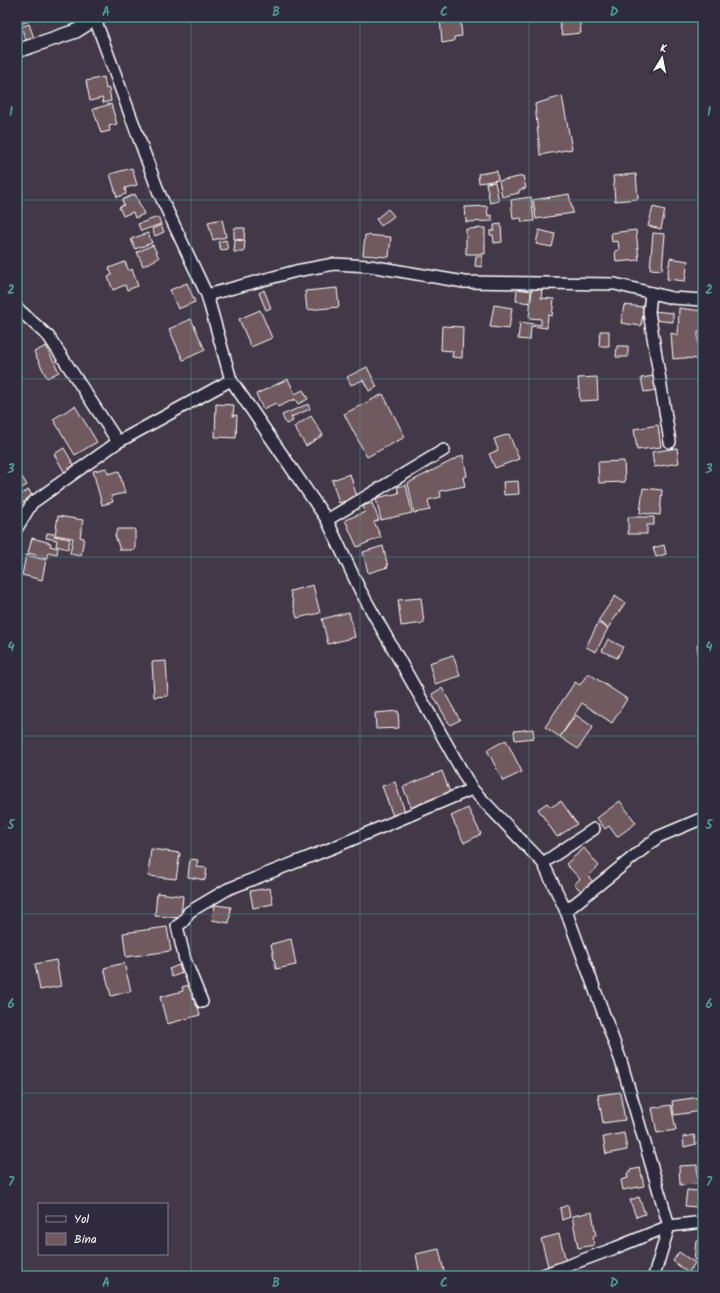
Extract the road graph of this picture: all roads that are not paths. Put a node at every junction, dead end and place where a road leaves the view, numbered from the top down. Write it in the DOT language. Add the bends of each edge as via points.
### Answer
graph roads {
  1 [pos="95,18"];
  2 [pos="17,51"];
  3 [pos="650,293"];
  4 [pos="207,295"];
  5 [pos="703,300"];
  6 [pos="17,308"];
  7 [pos="231,380"];
  8 [pos="118,442"];
  9 [pos="670,442"];
  10 [pos="444,450"];
  11 [pos="327,520"];
  12 [pos="17,528"];
  13 [pos="472,789"];
  14 [pos="703,818"];
  15 [pos="594,829"];
  16 [pos="543,863"];
  17 [pos="566,911"];
  18 [pos="202,1002"];
  19 [pos="703,1222"];
  20 [pos="669,1226"];
  21 [pos="540,1276"];
  22 [pos="654,1276"];
  1 -- 2 [label="street" via="76,31"];
  1 -- 4 [label="street" via="159,193"];
  3 -- 4 [label="street" via="615,284 464,282 370,266 334,264 296,271"];
  3 -- 5 [label="street" via="672,298"];
  3 -- 9 [label="street" via="649,312"];
  4 -- 7 [label="street"];
  6 -- 8 [label="street" via="49,337"];
  7 -- 8 [label="street"];
  7 -- 11 [label="street"];
  8 -- 12 [label="street" via="32,503"];
  10 -- 11 [label="street"];
  11 -- 13 [label="street" via="360,590"];
  13 -- 16 [label="street"];
  13 -- 18 [label="street" via="228,889 189,912 177,926 185,960"];
  14 -- 17 [label="street" via="658,837"];
  15 -- 16 [label="street"];
  16 -- 17 [label="street"];
  17 -- 20 [label="street" via="621,1061"];
  19 -- 20 [label="street"];
  20 -- 21 [label="street"];
  20 -- 22 [label="street"];
}
